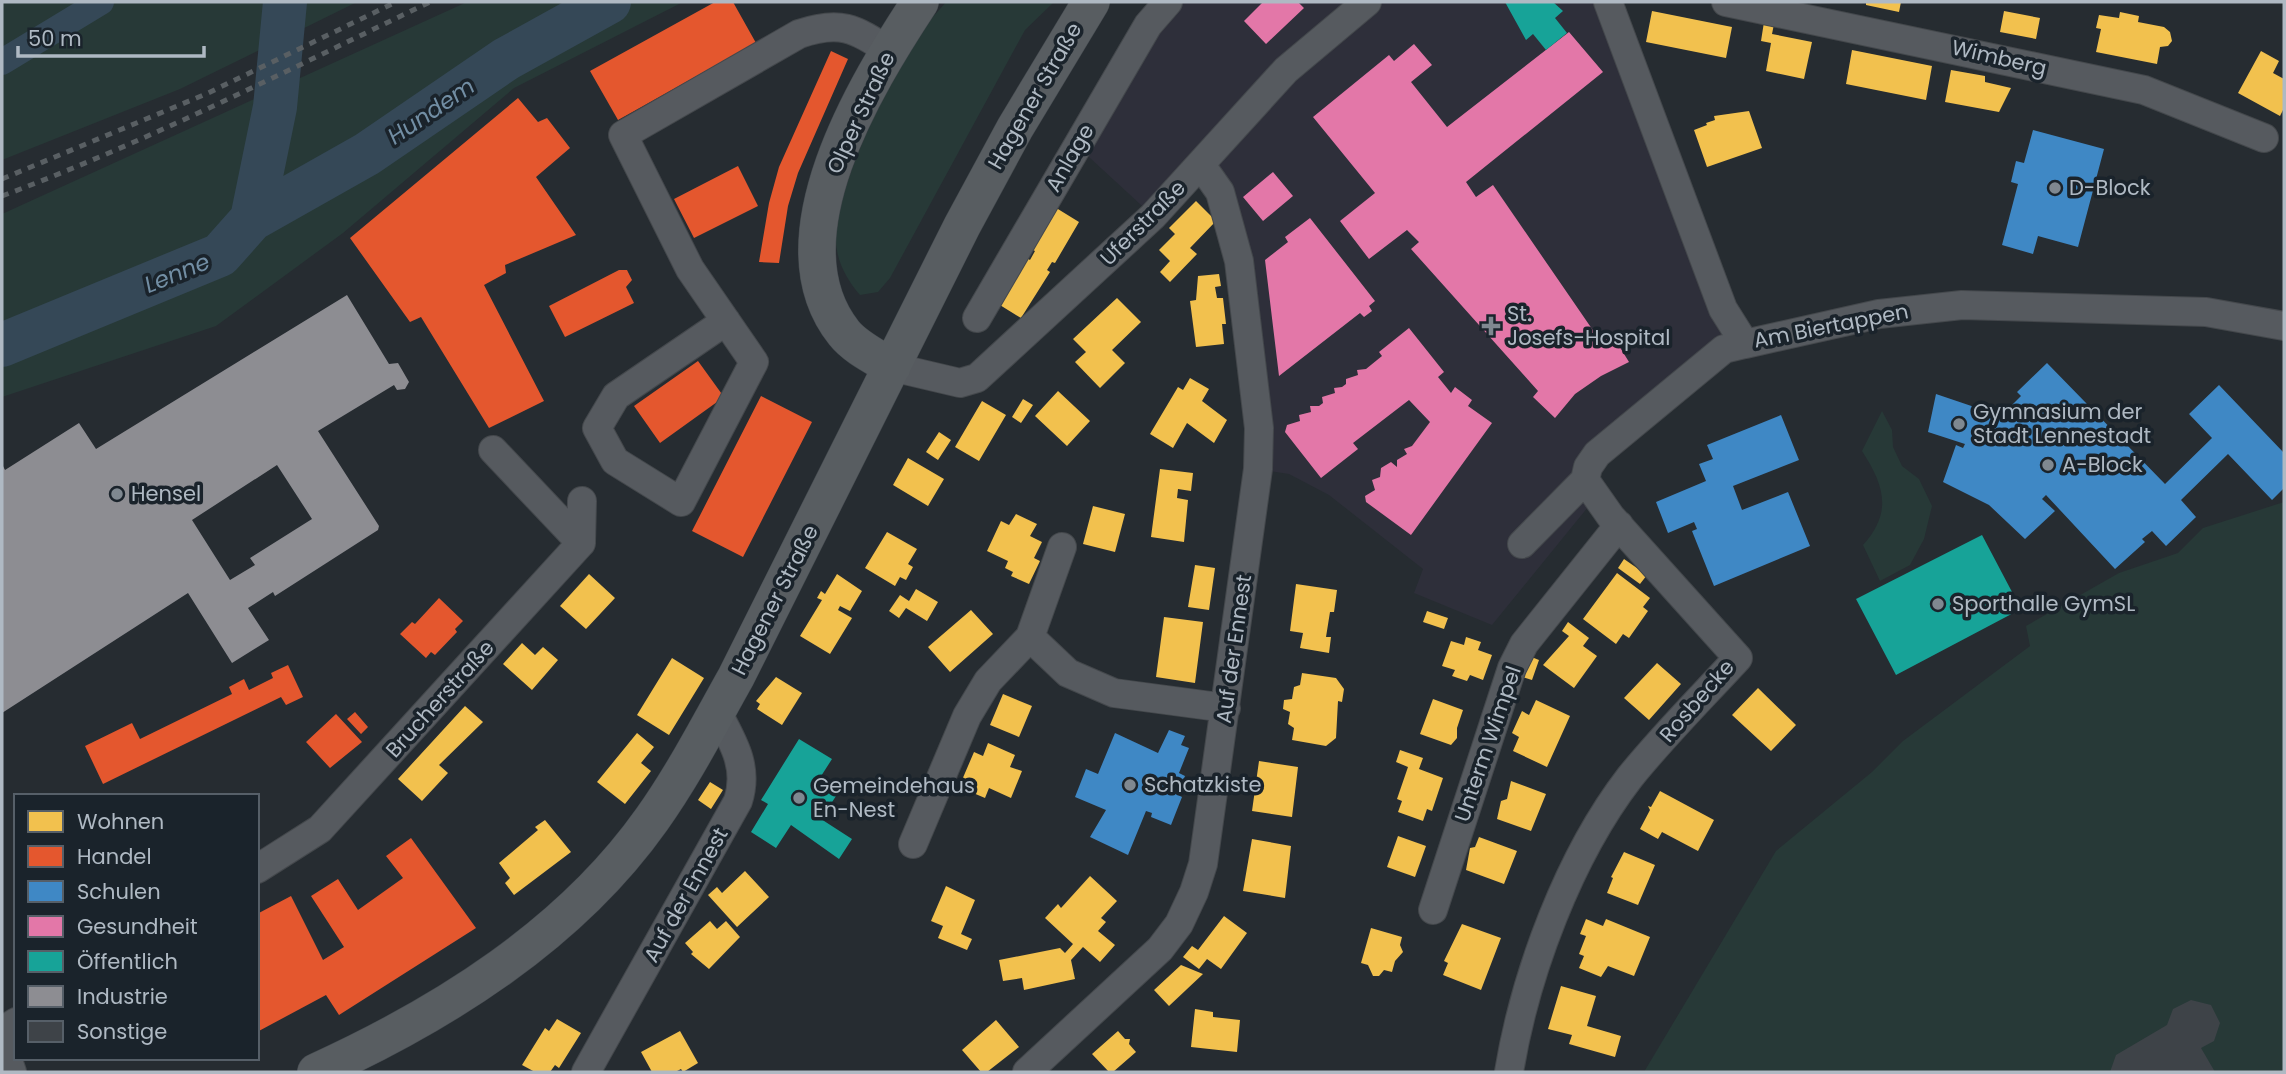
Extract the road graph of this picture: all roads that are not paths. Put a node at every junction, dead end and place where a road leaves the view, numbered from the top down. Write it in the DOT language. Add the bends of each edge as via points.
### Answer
graph roads {
  1 [pos="920,2"];
  2 [pos="1168,2"];
  3 [pos="1367,2"];
  4 [pos="1608,2"];
  5 [pos="1726,2"];
  6 [pos="1087,7"];
  7 [pos="889,51"];
  8 [pos="2264,138"];
  9 [pos="1201,165"];
  10 [pos="977,318"];
  11 [pos="726,321"];
  12 [pos="2284,326"];
  13 [pos="1745,344"];
  14 [pos="892,367"];
  15 [pos="493,450"];
  16 [pos="1586,480"];
  17 [pos="582,501"];
  18 [pos="1619,525"];
  19 [pos="581,543"];
  20 [pos="1522,544"];
  21 [pos="1062,547"];
  22 [pos="1030,638"];
  23 [pos="1226,708"];
  24 [pos="717,712"];
  25 [pos="913,844"];
  26 [pos="259,868"];
  27 [pos="1433,910"];
  28 [pos="2,1044"];
  29 [pos="12,1072"];
  30 [pos="316,1072"];
  31 [pos="586,1072"];
  32 [pos="1027,1072"];
  33 [pos="1509,1072"];
  1 -- 7 [label="main road, Olper Straße"];
  2 -- 10 [label="street, Anlage" via="1149,25"];
  3 -- 9 [label="street, Uferstraße" via="1286,70"];
  4 -- 13 [label="street, Am Biertappen" via="1723,309"];
  5 -- 8 [label="street, Wimberg" via="2144,90"];
  6 -- 14 [label="main road, Hagener Straße" via="1008,140"];
  7 -- 11 [label="street" via="861,33 824,25 799,34 623,135 690,269"];
  7 -- 14 [label="main road, Olper Straße" via="836,159 823,199 817,250 829,310 853,341"];
  9 -- 14 [label="street, Uferstraße" via="1134,234 977,378 960,383 940,381"];
  9 -- 23 [label="street, Auf der Ennest" via="1220,191 1239,261 1259,428 1258,469"];
  11 -- 11 [label="street" via="754,362 681,502 615,461 597,428 617,396"];
  12 -- 13 [label="street, Am Biertappen" via="2206,312 1962,305 1879,314"];
  13 -- 16 [label="street" via="1724,349 1597,454"];
  14 -- 24 [label="main road, Hagener Straße"];
  15 -- 19 [label="street"];
  16 -- 18 [label="street, Rosbecke"];
  16 -- 20 [label="street"];
  17 -- 19 [label="street"];
  18 -- 27 [label="street, Unterm Wimpel" via="1524,644 1512,668"];
  18 -- 33 [label="street, Rosbecke" via="1738,658 1629,779 1578,861 1538,954"];
  19 -- 26 [label="street, Brucherstraße" via="320,830"];
  21 -- 22 [label="street"];
  22 -- 23 [label="street" via="1068,673 1114,693"];
  22 -- 25 [label="street" via="988,681 967,716"];
  23 -- 32 [label="street, Auf der Ennest" via="1203,864 1179,924 1160,949"];
  24 -- 30 [label="main road, Hagener Straße" via="652,820 561,920 446,1003"];
  24 -- 31 [label="street, Auf der Ennest" via="741,761 738,802"];
  28 -- 29 [label="street"];
}
